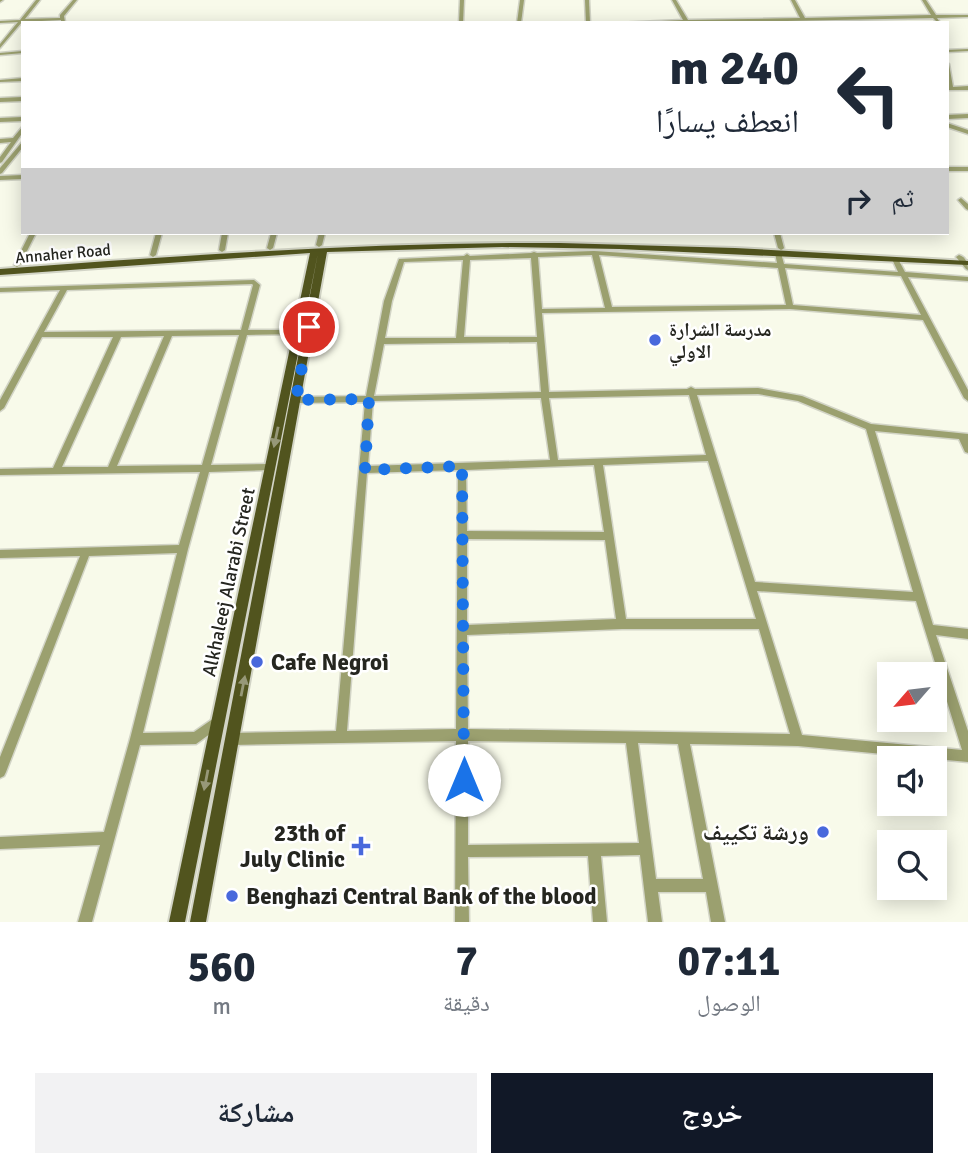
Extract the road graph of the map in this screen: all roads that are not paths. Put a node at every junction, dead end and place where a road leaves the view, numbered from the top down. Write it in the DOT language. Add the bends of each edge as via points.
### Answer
graph roads {
  1 [pos="38,0"];
  2 [pos="75,0"];
  3 [pos="462,0"];
  4 [pos="522,0"];
  5 [pos="587,0"];
  6 [pos="793,0"];
  7 [pos="924,0"];
  8 [pos="674,1"];
  9 [pos="967,16"];
  10 [pos="803,19"];
  11 [pos="861,20"];
  12 [pos="898,20"];
  13 [pos="937,20"];
  14 [pos="21,21"];
  15 [pos="62,21"];
  16 [pos="461,21"];
  17 [pos="519,21"];
  18 [pos="588,21"];
  19 [pos="686,21"];
  20 [pos="787,21"];
  21 [pos="824,21"];
  22 [pos="0,22"];
  23 [pos="968,24"];
  24 [pos="0,47"];
  25 [pos="968,50"];
  26 [pos="949,51"];
  27 [pos="21,52"];
  28 [pos="0,54"];
  29 [pos="21,78"];
  30 [pos="0,81"];
  31 [pos="968,88"];
  32 [pos="949,89"];
  33 [pos="21,99"];
  34 [pos="0,100"];
  35 [pos="968,116"];
  36 [pos="949,117"];
  37 [pos="21,119"];
  38 [pos="0,120"];
  39 [pos="949,126"];
  40 [pos="21,131"];
  41 [pos="968,132"];
  42 [pos="14,140"];
  43 [pos="0,141"];
  44 [pos="21,146"];
  45 [pos="3,153"];
  46 [pos="0,161"];
  47 [pos="949,169"];
  48 [pos="968,169"];
  49 [pos="0,172"];
  50 [pos="21,177"];
  51 [pos="0,178"];
  52 [pos="961,200"];
  53 [pos="968,208"];
  54 [pos="32,235"];
  55 [pos="158,235"];
  56 [pos="225,235"];
  57 [pos="273,235"];
  58 [pos="321,235"];
  59 [pos="777,235"];
  60 [pos="555,236"];
  61 [pos="270,248"];
  62 [pos="319,248"];
  63 [pos="348,249"];
  64 [pos="222,250"];
  65 [pos="780,250"];
  66 [pos="288,251"];
  67 [pos="595,253"];
  68 [pos="534,254"];
  69 [pos="153,255"];
  70 [pos="467,256"];
  71 [pos="895,259"];
  72 [pos="965,262"];
  73 [pos="17,265"];
  74 [pos="780,265"];
  75 [pos="316,266"];
  76 [pos="0,269"];
  77 [pos="902,274"];
  78 [pos="968,279"];
  79 [pos="65,287"];
  80 [pos="0,290"];
  81 [pos="790,307"];
  82 [pos="609,308"];
  83 [pos="538,311"];
  84 [pos="926,318"];
  85 [pos="246,332"];
  86 [pos="299,332"];
  87 [pos="169,333"];
  88 [pos="118,334"];
  89 [pos="38,335"];
  90 [pos="540,339"];
  91 [pos="460,340"];
  92 [pos="380,341"];
  93 [pos="958,374"];
  94 [pos="968,375"];
  95 [pos="691,390"];
  96 [pos="545,396"];
  97 [pos="968,398"];
  98 [pos="369,399"];
  99 [pos="296,400"];
  100 [pos="1,406"];
  101 [pos="870,427"];
  102 [pos="965,437"];
  103 [pos="968,450"];
  104 [pos="710,458"];
  105 [pos="554,461"];
  106 [pos="598,461"];
  107 [pos="462,466"];
  108 [pos="269,467"];
  109 [pos="207,468"];
  110 [pos="111,470"];
  111 [pos="365,470"];
  112 [pos="55,471"];
  113 [pos="0,472"];
  114 [pos="462,535"];
  115 [pos="608,536"];
  116 [pos="183,549"];
  117 [pos="86,552"];
  118 [pos="0,554"];
  119 [pos="751,586"];
  120 [pos="919,597"];
  121 [pos="241,609"];
  122 [pos="258,610"];
  123 [pos="622,624"];
  124 [pos="762,624"];
  125 [pos="929,629"];
  126 [pos="463,630"];
  127 [pos="968,634"];
  128 [pos="217,722"];
  129 [pos="464,735"];
  130 [pos="196,738"];
  131 [pos="341,738"];
  132 [pos="631,738"];
  133 [pos="136,739"];
  134 [pos="232,740"];
  135 [pos="683,740"];
  136 [pos="798,740"];
  137 [pos="968,749"];
  138 [pos="212,750"];
  139 [pos="968,756"];
  140 [pos="0,772"];
  141 [pos="107,838"];
  142 [pos="0,843"];
  143 [pos="646,849"];
  144 [pos="461,850"];
  145 [pos="594,850"];
  146 [pos="710,885"];
  147 [pos="652,886"];
  148 [pos="85,922"];
  149 [pos="177,922"];
  150 [pos="198,922"];
  151 [pos="462,922"];
  152 [pos="600,922"];
  153 [pos="655,922"];
  154 [pos="718,922"];
  1 -- 14 [label="street"];
  2 -- 15 [label="street"];
  3 -- 16 [label="street"];
  4 -- 17 [label="street"];
  5 -- 18 [label="street"];
  6 -- 10 [label="street"];
  7 -- 13 [label="street"];
  8 -- 19 [label="street"];
  9 -- 13 [label="street"];
  9 -- 23 [label="street"];
  10 -- 20 [label="street"];
  10 -- 21 [label="street"];
  11 -- 12 [label="street"];
  11 -- 21 [label="street"];
  12 -- 13 [label="street"];
  14 -- 15 [label="street"];
  14 -- 22 [label="street"];
  14 -- 24 [label="street"];
  25 -- 26 [label="street"];
  27 -- 28 [label="street"];
  29 -- 30 [label="street"];
  31 -- 32 [label="street"];
  33 -- 34 [label="street"];
  35 -- 36 [label="street"];
  37 -- 38 [label="street"];
  39 -- 41 [label="street"];
  40 -- 42 [label="street"];
  42 -- 43 [label="street"];
  42 -- 45 [label="street"];
  44 -- 49 [label="street"];
  45 -- 46 [label="street"];
  47 -- 48 [label="street"];
  50 -- 51 [label="street"];
  52 -- 53 [label="street"];
  54 -- 73 [label="street"];
  55 -- 69 [label="street"];
  56 -- 64 [label="street"];
  57 -- 61 [label="street"];
  58 -- 62 [label="street"];
  59 -- 65 [label="street"];
  60 -- 62 [label="main road, Annaher Road"];
  60 -- 65 [label="main road, Annaher Road"];
  61 -- 62 [label="main road, Annaher Road"];
  61 -- 64 [label="main road, Annaher Road"];
  62 -- 63 [label="main road, Annaher Road"];
  62 -- 66 [label="main road, Annaher Road"];
  62 -- 75 [label="main road, Alkhaleej Alarabi Street"];
  63 -- 65 [label="main road, Annaher Road" via="556,245"];
  63 -- 75 [label="main road"];
  64 -- 69 [label="main road, Annaher Road"];
  65 -- 71 [label="main road, Annaher Road"];
  65 -- 72 [label="main road, Annaher Road"];
  65 -- 74 [label="street"];
  66 -- 75 [label="main road"];
  66 -- 76 [label="main road, Annaher Road"];
  67 -- 68 [label="street"];
  67 -- 74 [label="street"];
  67 -- 82 [label="street"];
  68 -- 70 [label="street"];
  68 -- 83 [label="street"];
  69 -- 73 [label="main road, Annaher Road"];
  70 -- 91 [label="street"];
  70 -- 92 [label="street" via="401,260"];
  71 -- 72 [label="main road, Annaher Road"];
  71 -- 77 [label="street"];
  73 -- 76 [label="main road, Annaher Road"];
  74 -- 77 [label="street"];
  74 -- 81 [label="street"];
  75 -- 86 [label="main road, Alkhaleej Alarabi Street"];
  75 -- 99 [label="main road, Alkhaleej Alarabi Street"];
  77 -- 78 [label="street"];
  77 -- 84 [label="street"];
  79 -- 80 [label="street"];
  79 -- 85 [label="street" via="254,282"];
  79 -- 89 [label="street"];
  81 -- 82 [label="street"];
  81 -- 84 [label="street"];
  82 -- 83 [label="street"];
  83 -- 90 [label="street"];
  84 -- 93 [label="street"];
  85 -- 86 [label="street"];
  85 -- 87 [label="street"];
  85 -- 109 [label="street"];
  86 -- 108 [label="main road, Alkhaleej Alarabi Street, one-way"];
  87 -- 88 [label="street"];
  87 -- 110 [label="street"];
  88 -- 89 [label="street"];
  88 -- 112 [label="street"];
  89 -- 100 [label="street"];
  90 -- 91 [label="street"];
  90 -- 96 [label="street"];
  91 -- 92 [label="street"];
  92 -- 98 [label="street"];
  93 -- 94 [label="street"];
  93 -- 97 [label="street"];
  95 -- 96 [label="street"];
  95 -- 101 [label="street" via="786,394"];
  95 -- 104 [label="street"];
  96 -- 98 [label="street"];
  96 -- 105 [label="street"];
  98 -- 99 [label="street"];
  98 -- 111 [label="street"];
  99 -- 122 [label="main road, Alkhaleej Alarabi Street"];
  101 -- 102 [label="street"];
  101 -- 120 [label="street"];
  102 -- 103 [label="street"];
  104 -- 106 [label="street"];
  104 -- 119 [label="street"];
  105 -- 106 [label="street"];
  105 -- 107 [label="street"];
  106 -- 115 [label="street"];
  107 -- 111 [label="street"];
  107 -- 114 [label="street"];
  108 -- 109 [label="street"];
  108 -- 121 [label="main road, Alkhaleej Alarabi Street"];
  109 -- 110 [label="street"];
  109 -- 116 [label="street"];
  110 -- 112 [label="street"];
  111 -- 131 [label="street"];
  112 -- 113 [label="street"];
  114 -- 115 [label="street"];
  114 -- 126 [label="street"];
  115 -- 123 [label="street"];
  116 -- 117 [label="street"];
  116 -- 133 [label="street"];
  117 -- 118 [label="street"];
  117 -- 140 [label="street"];
  119 -- 120 [label="street"];
  119 -- 124 [label="street"];
  120 -- 125 [label="street"];
  121 -- 122 [label="main road"];
  121 -- 128 [label="main road, Alkhaleej Alarabi Street"];
  134 -- 122 [label="main road, Alkhaleej Alarabi Street, one-way"];
  123 -- 124 [label="street"];
  123 -- 126 [label="street"];
  124 -- 136 [label="street"];
  125 -- 127 [label="street"];
  125 -- 137 [label="street"];
  126 -- 129 [label="street"];
  128 -- 130 [label="street"];
  128 -- 138 [label="main road, Alkhaleej Alarabi Street"];
  129 -- 131 [label="street"];
  129 -- 132 [label="street"];
  129 -- 144 [label="street"];
  130 -- 133 [label="street"];
  130 -- 138 [label="street"];
  131 -- 134 [label="street"];
  132 -- 135 [label="street"];
  132 -- 143 [label="street"];
  133 -- 141 [label="street"];
  134 -- 150 [label="main road, Alkhaleej Alarabi Street"];
  135 -- 136 [label="street"];
  135 -- 146 [label="street"];
  136 -- 139 [label="street"];
  138 -- 149 [label="main road, Alkhaleej Alarabi Street, one-way"];
  141 -- 142 [label="street"];
  141 -- 148 [label="street"];
  143 -- 145 [label="street"];
  143 -- 147 [label="street"];
  144 -- 145 [label="street"];
  144 -- 151 [label="street"];
  145 -- 152 [label="street"];
  146 -- 147 [label="street"];
  146 -- 154 [label="street"];
  147 -- 153 [label="street"];
}
